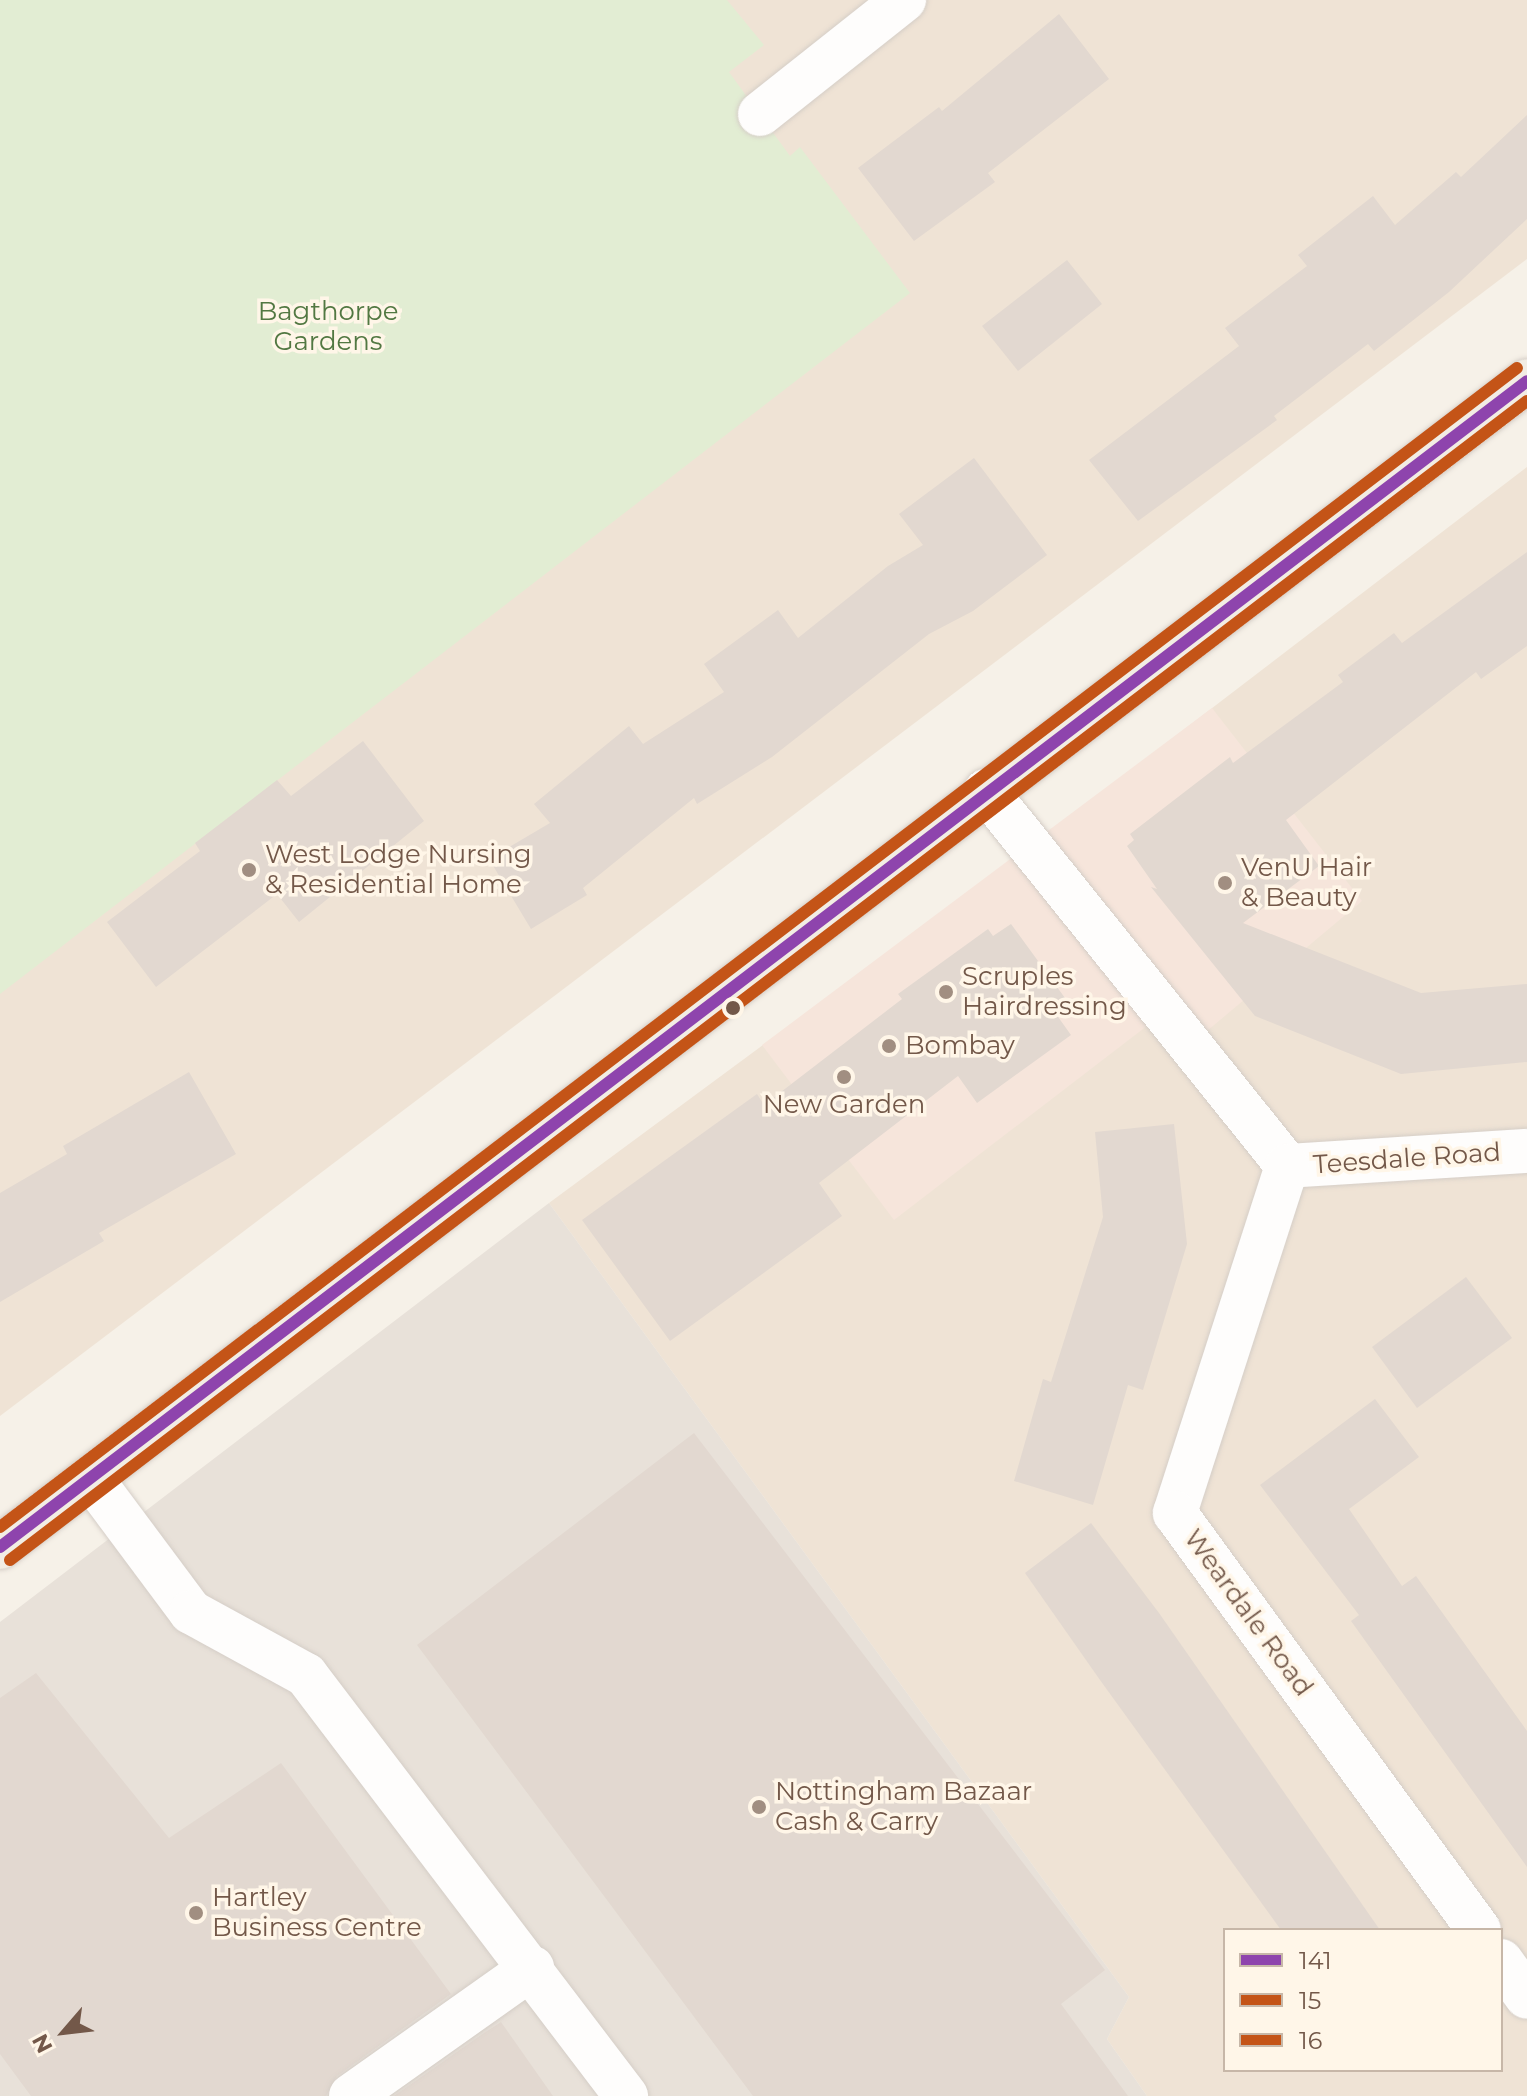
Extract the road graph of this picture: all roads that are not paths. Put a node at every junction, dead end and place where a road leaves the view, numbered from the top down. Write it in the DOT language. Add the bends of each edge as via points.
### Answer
graph roads {
  1 [pos="904,0"];
  2 [pos="760,114"];
  3 [pos="1527,381"];
  4 [pos="986,791"];
  5 [pos="1527,1151"];
  6 [pos="1287,1166"];
  7 [pos="91,1478"];
  8 [pos="0,1547"];
  9 [pos="1478,1928"];
  10 [pos="1503,1964"];
  11 [pos="532,1968"];
  12 [pos="1527,1997"];
  13 [pos="351,2096"];
  14 [pos="626,2096"];
  1 -- 2 [label="street"];
  3 -- 4 [label="main road"];
  4 -- 6 [label="street, Teesdale Road"];
  4 -- 7 [label="main road"];
  5 -- 6 [label="street, Teesdale Road"];
  6 -- 9 [label="street, Weardale Road" via="1175,1513"];
  7 -- 8 [label="main road"];
  7 -- 11 [label="street" via="191,1612 306,1675"];
  10 -- 12 [label="street"];
  11 -- 13 [label="street"];
  11 -- 14 [label="street"];
}
